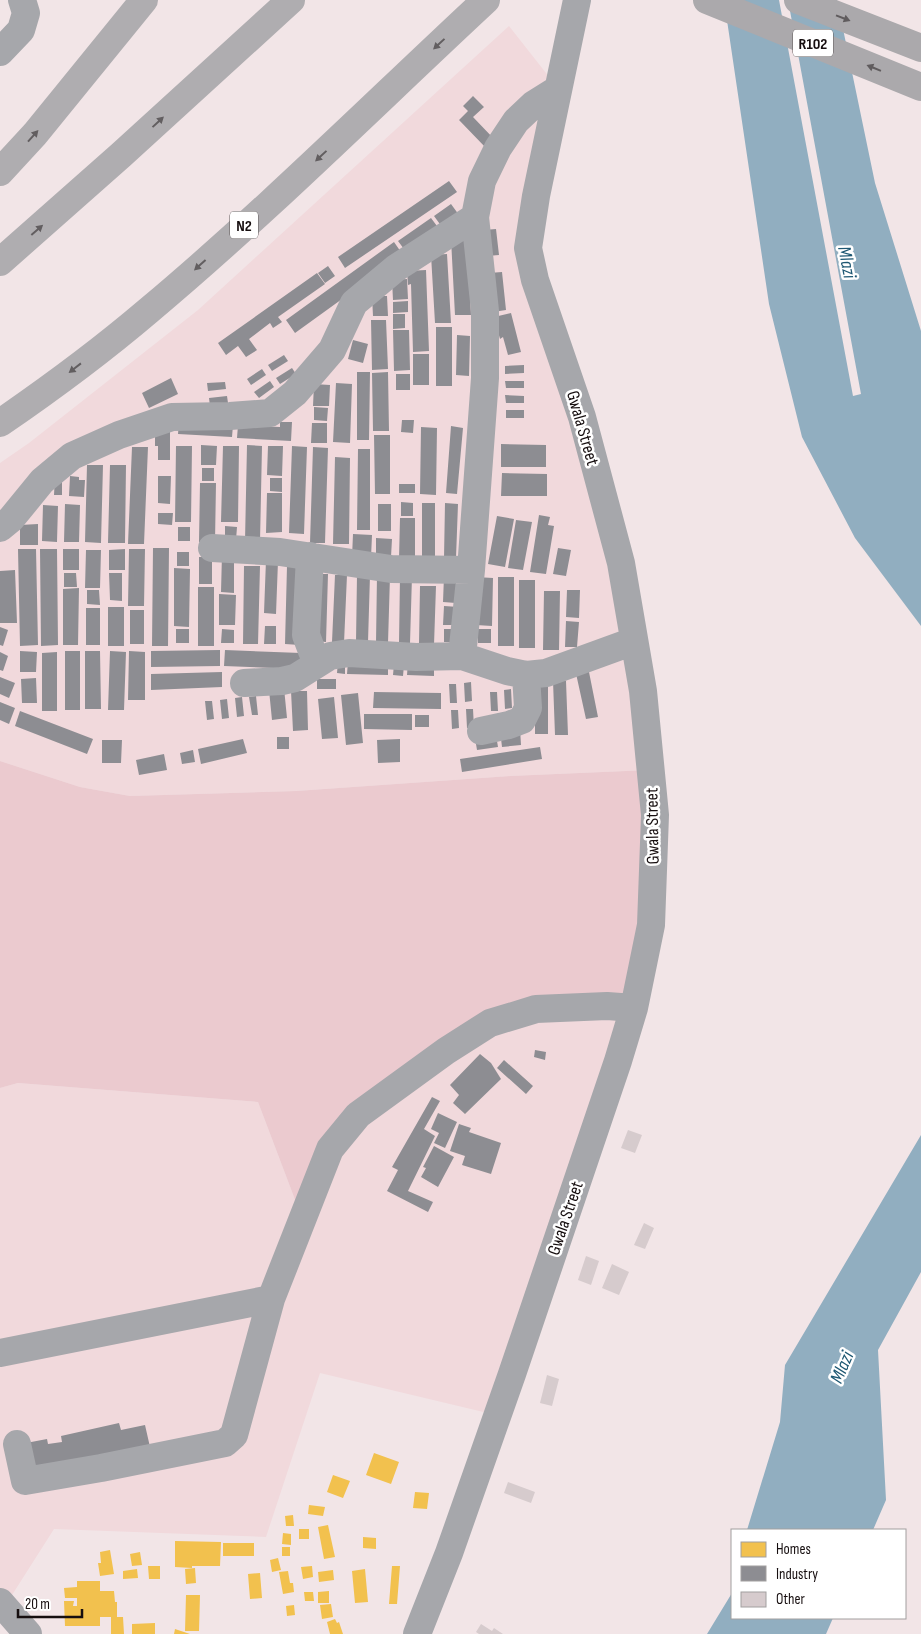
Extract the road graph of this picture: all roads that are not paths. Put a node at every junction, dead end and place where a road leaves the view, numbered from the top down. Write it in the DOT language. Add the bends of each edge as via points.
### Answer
graph roads {
  1 [pos="22,0"];
  2 [pos="144,0"];
  3 [pos="290,0"];
  4 [pos="577,0"];
  5 [pos="707,0"];
  6 [pos="798,0"];
  7 [pos="480,5"];
  8 [pos="921,48"];
  9 [pos="0,52"];
  10 [pos="920,87"];
  11 [pos="558,89"];
  12 [pos="0,172"];
  13 [pos="475,217"];
  14 [pos="0,262"];
  15 [pos="0,423"];
  16 [pos="0,528"];
  17 [pos="212,548"];
  18 [pos="310,556"];
  19 [pos="471,570"];
  20 [pos="634,641"];
  21 [pos="462,656"];
  22 [pos="320,662"];
  23 [pos="526,675"];
  24 [pos="244,683"];
  25 [pos="481,732"];
  26 [pos="634,1008"];
  27 [pos="271,1299"];
  28 [pos="0,1353"];
  29 [pos="18,1444"];
  30 [pos="0,1602"];
  31 [pos="28,1634"];
  32 [pos="417,1634"];
  1 -- 9 [label="street" via="26,13 21,30"];
  12 -- 2 [label="highway, one-way"];
  14 -- 3 [label="highway, one-way"];
  4 -- 11 [label="street, Gwala Street"];
  10 -- 5 [label="main road, R102, one-way"];
  6 -- 8 [label="main road, R102, one-way"];
  7 -- 15 [label="highway, N2, one-way" via="285,189 148,312"];
  11 -- 13 [label="street" via="534,104 516,121 498,148 482,181"];
  11 -- 20 [label="street, Gwala Street" via="528,248 535,280 584,426 621,563"];
  13 -- 16 [label="street" via="396,268 354,303 332,350 295,393 270,413 172,417 119,435 72,456 42,481"];
  13 -- 19 [label="street" via="485,311 485,378"];
  17 -- 18 [label="street"];
  18 -- 19 [label="street" via="391,569"];
  18 -- 22 [label="street" via="306,635"];
  19 -- 21 [label="street"];
  20 -- 23 [label="street" via="546,673"];
  20 -- 26 [label="street, Gwala Street" via="643,691 655,815 651,924"];
  21 -- 22 [label="street" via="349,653 330,656"];
  21 -- 23 [label="street"];
  22 -- 24 [label="street" via="295,678"];
  23 -- 25 [label="street" via="528,708 522,720"];
  26 -- 27 [label="street" via="536,1009 490,1023 358,1115 330,1149"];
  26 -- 32 [label="street, Gwala Street" via="544,1282 449,1554"];
  27 -- 28 [label="street"];
  27 -- 29 [label="street" via="234,1435 224,1443 25,1481"];
  30 -- 31 [label="street"];
}
